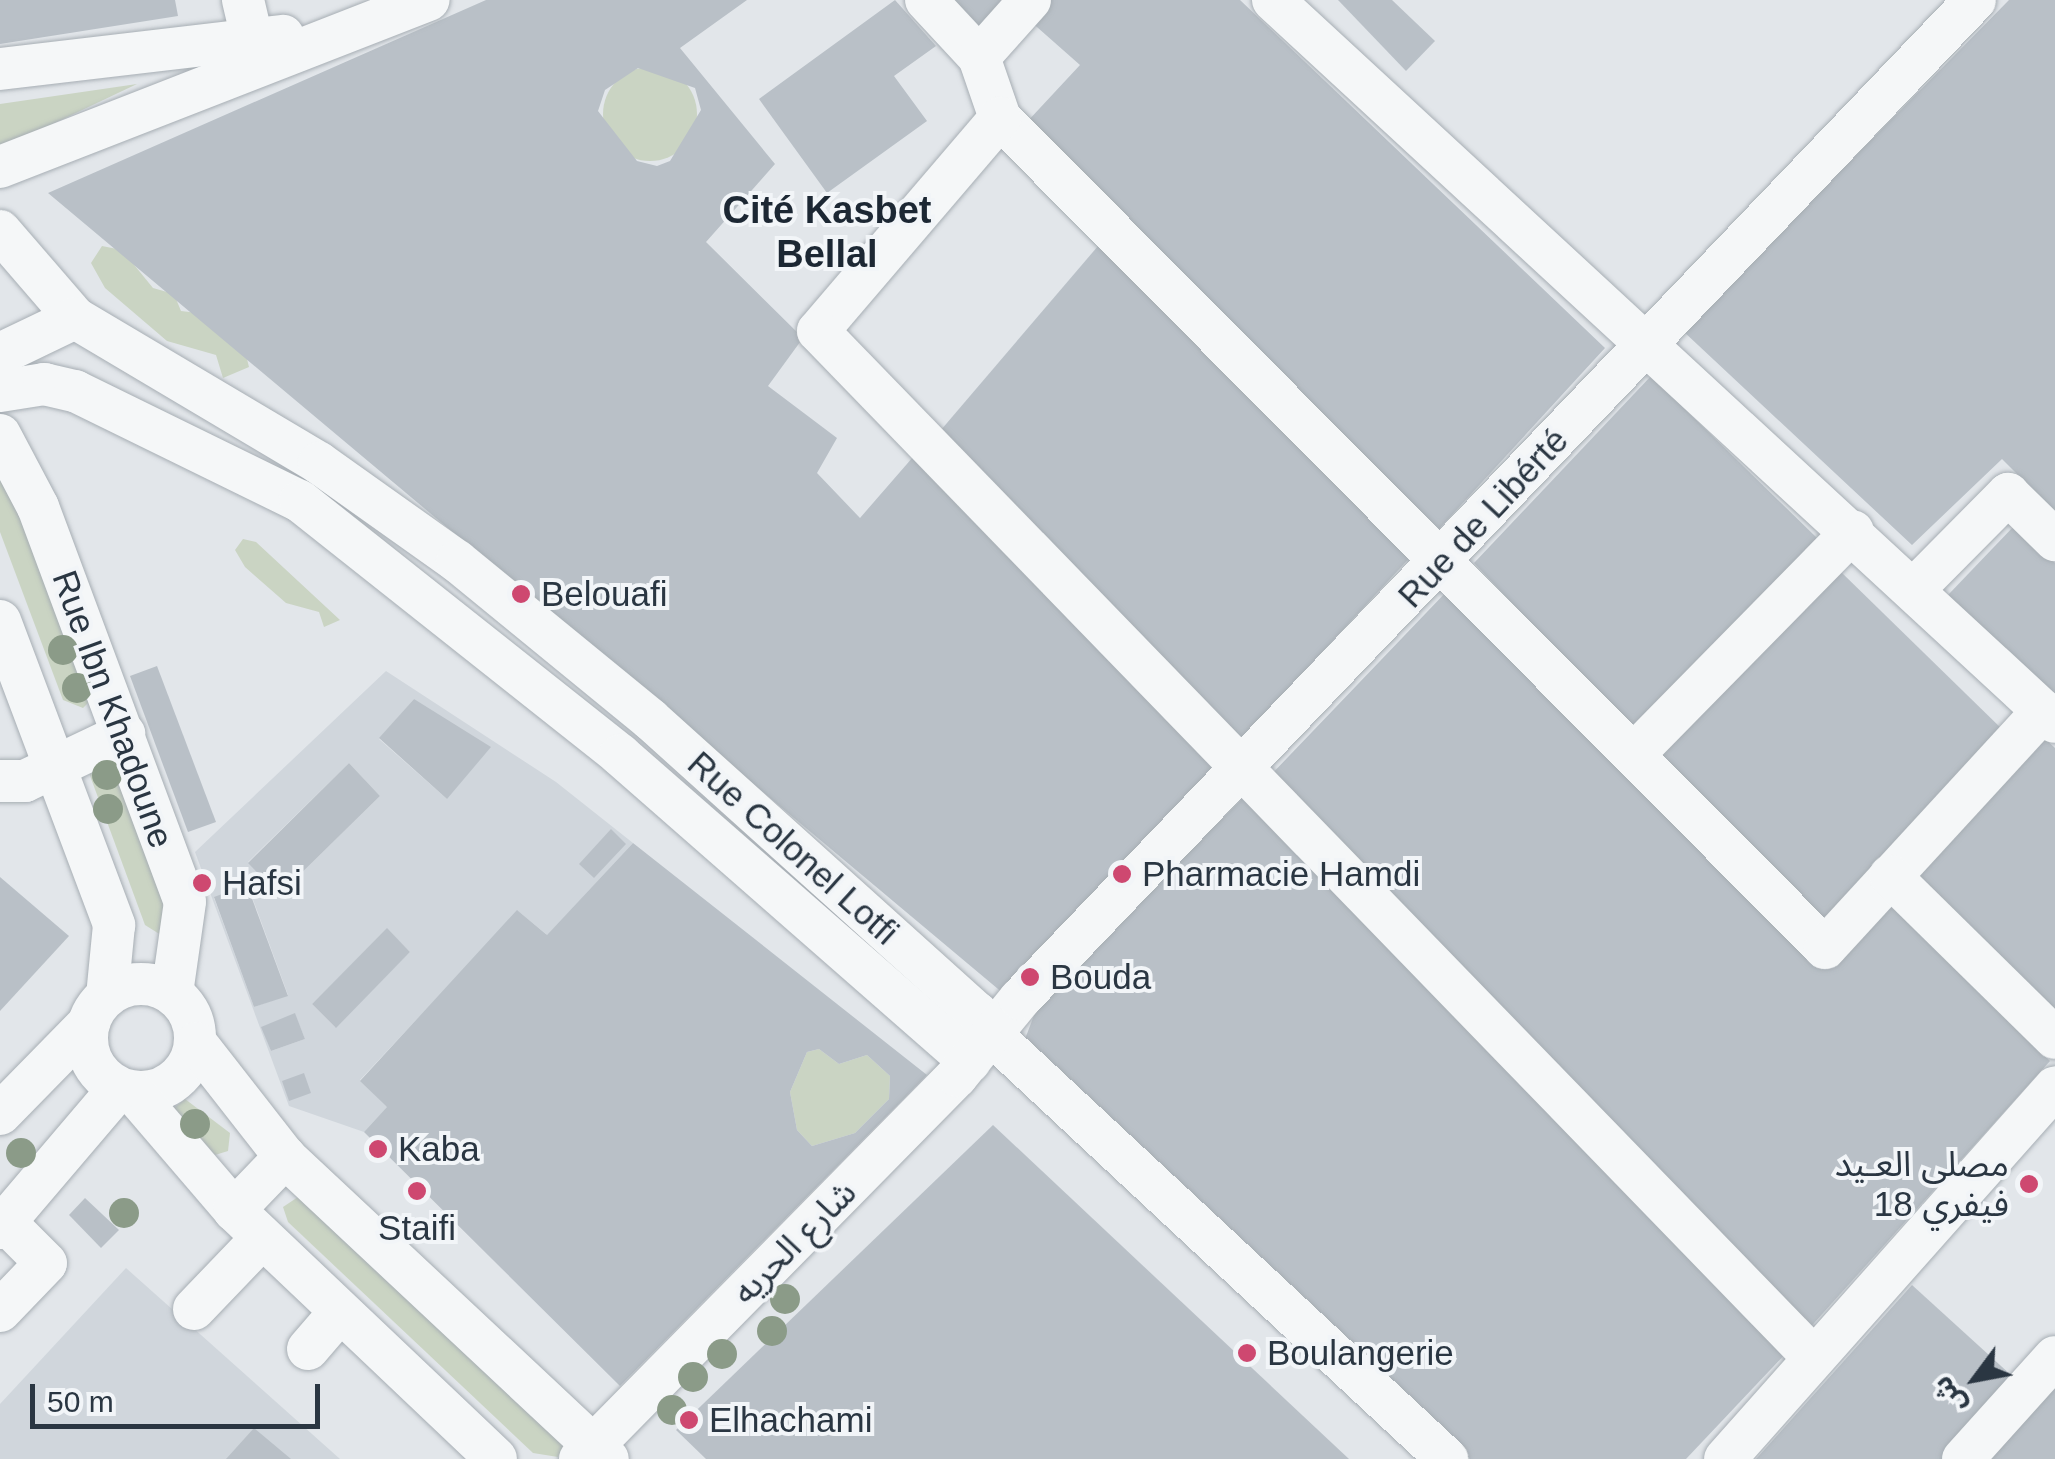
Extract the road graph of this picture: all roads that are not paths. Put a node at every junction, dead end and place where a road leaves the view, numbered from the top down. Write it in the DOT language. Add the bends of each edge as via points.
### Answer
graph roads {
  1 [pos="244,0"];
  2 [pos="926,0"];
  3 [pos="1030,0"];
  4 [pos="1273,0"];
  5 [pos="1975,0"];
  6 [pos="412,6"];
  7 [pos="256,53"];
  8 [pos="979,57"];
  9 [pos="0,69"];
  10 [pos="1000,118"];
  11 [pos="0,167"];
  12 [pos="0,231"];
  13 [pos="75,318"];
  14 [pos="1650,340"];
  15 [pos="0,354"];
  16 [pos="15,389"];
  17 [pos="6,443"];
  18 [pos="1853,531"];
  19 [pos="2055,540"];
  20 [pos="1444,560"];
  21 [pos="1914,590"];
  22 [pos="0,621"];
  23 [pos="2049,716"];
  24 [pos="650,719"];
  25 [pos="124,734"];
  26 [pos="1637,751"];
  27 [pos="620,755"];
  28 [pos="58,764"];
  29 [pos="1241,770"];
  30 [pos="0,781"];
  31 [pos="1890,876"];
  32 [pos="172,993"];
  33 [pos="98,1009"];
  34 [pos="2055,1038"];
  35 [pos="196,1043"];
  36 [pos="981,1049"];
  37 [pos="2055,1087"];
  38 [pos="126,1090"];
  39 [pos="0,1114"];
  40 [pos="285,1157"];
  41 [pos="248,1224"];
  42 [pos="2,1225"];
  43 [pos="194,1309"];
  44 [pos="0,1311"];
  45 [pos="339,1314"];
  46 [pos="308,1349"];
  47 [pos="1810,1354"];
  48 [pos="2055,1357"];
  49 [pos="594,1454"];
  50 [pos="496,1459"];
  51 [pos="1447,1459"];
  52 [pos="1725,1459"];
  53 [pos="1963,1459"];
  1 -- 7 [label="street"];
  2 -- 8 [label="street"];
  3 -- 8 [label="street"];
  4 -- 14 [label="street"];
  5 -- 14 [label="street, Rue de Libérté"];
  6 -- 7 [label="street"];
  7 -- 9 [label="street"];
  7 -- 11 [label="street"];
  8 -- 10 [label="street"];
  10 -- 20 [label="street"];
  10 -- 29 [label="street" via="818,331"];
  12 -- 13 [label="street, Rue Colonel Lotfi"];
  13 -- 15 [label="street"];
  13 -- 24 [label="street, Rue Colonel Lotfi" via="319,463 457,561"];
  14 -- 18 [label="street"];
  14 -- 20 [label="street, Rue de Libérté"];
  16 -- 17 [label="street"];
  16 -- 27 [label="street, Rue Colonel Lotfi" via="74,391 300,501"];
  17 -- 25 [label="street, Rue Ibn Khadoune"];
  18 -- 21 [label="street"];
  18 -- 26 [label="street"];
  19 -- 21 [label="street" via="2008,494"];
  20 -- 26 [label="street"];
  20 -- 29 [label="street, Rue de Libérté"];
  21 -- 23 [label="street"];
  22 -- 28 [label="street, Rue Ibn Khadoune"];
  23 -- 31 [label="street"];
  24 -- 27 [label="street"];
  24 -- 36 [label="street, Rue Colonel Lotfi" via="978,1013"];
  25 -- 28 [label="street"];
  25 -- 32 [label="street, Rue Ibn Khadoune" via="184,902"];
  26 -- 31 [label="street" via="1825,948"];
  27 -- 36 [label="street, Rue Colonel Lotfi"];
  28 -- 30 [label="street" via="15,784"];
  28 -- 33 [label="street, Rue Ibn Khadoune" via="114,925"];
  29 -- 36 [label="street, Rue de Libérté"];
  29 -- 47 [label="street"];
  31 -- 34 [label="street"];
  32 -- 33 [label="street" via="146,984"];
  32 -- 35 [label="street" via="194,1024"];
  33 -- 38 [label="street" via="90,1054"];
  33 -- 39 [label="street"];
  35 -- 38 [label="street" via="168,1086"];
  35 -- 40 [label="street"];
  36 -- 49 [label="street, شارع الحريه"];
  36 -- 51 [label="street, Rue Colonel Lotfi"];
  37 -- 47 [label="street"];
  38 -- 41 [label="street"];
  38 -- 42 [label="street"];
  40 -- 41 [label="street"];
  40 -- 49 [label="street"];
  41 -- 43 [label="street"];
  41 -- 45 [label="street"];
  42 -- 44 [label="street" via="46,1263"];
  45 -- 46 [label="street"];
  45 -- 50 [label="street"];
  47 -- 52 [label="street"];
  48 -- 53 [label="street"];
}
